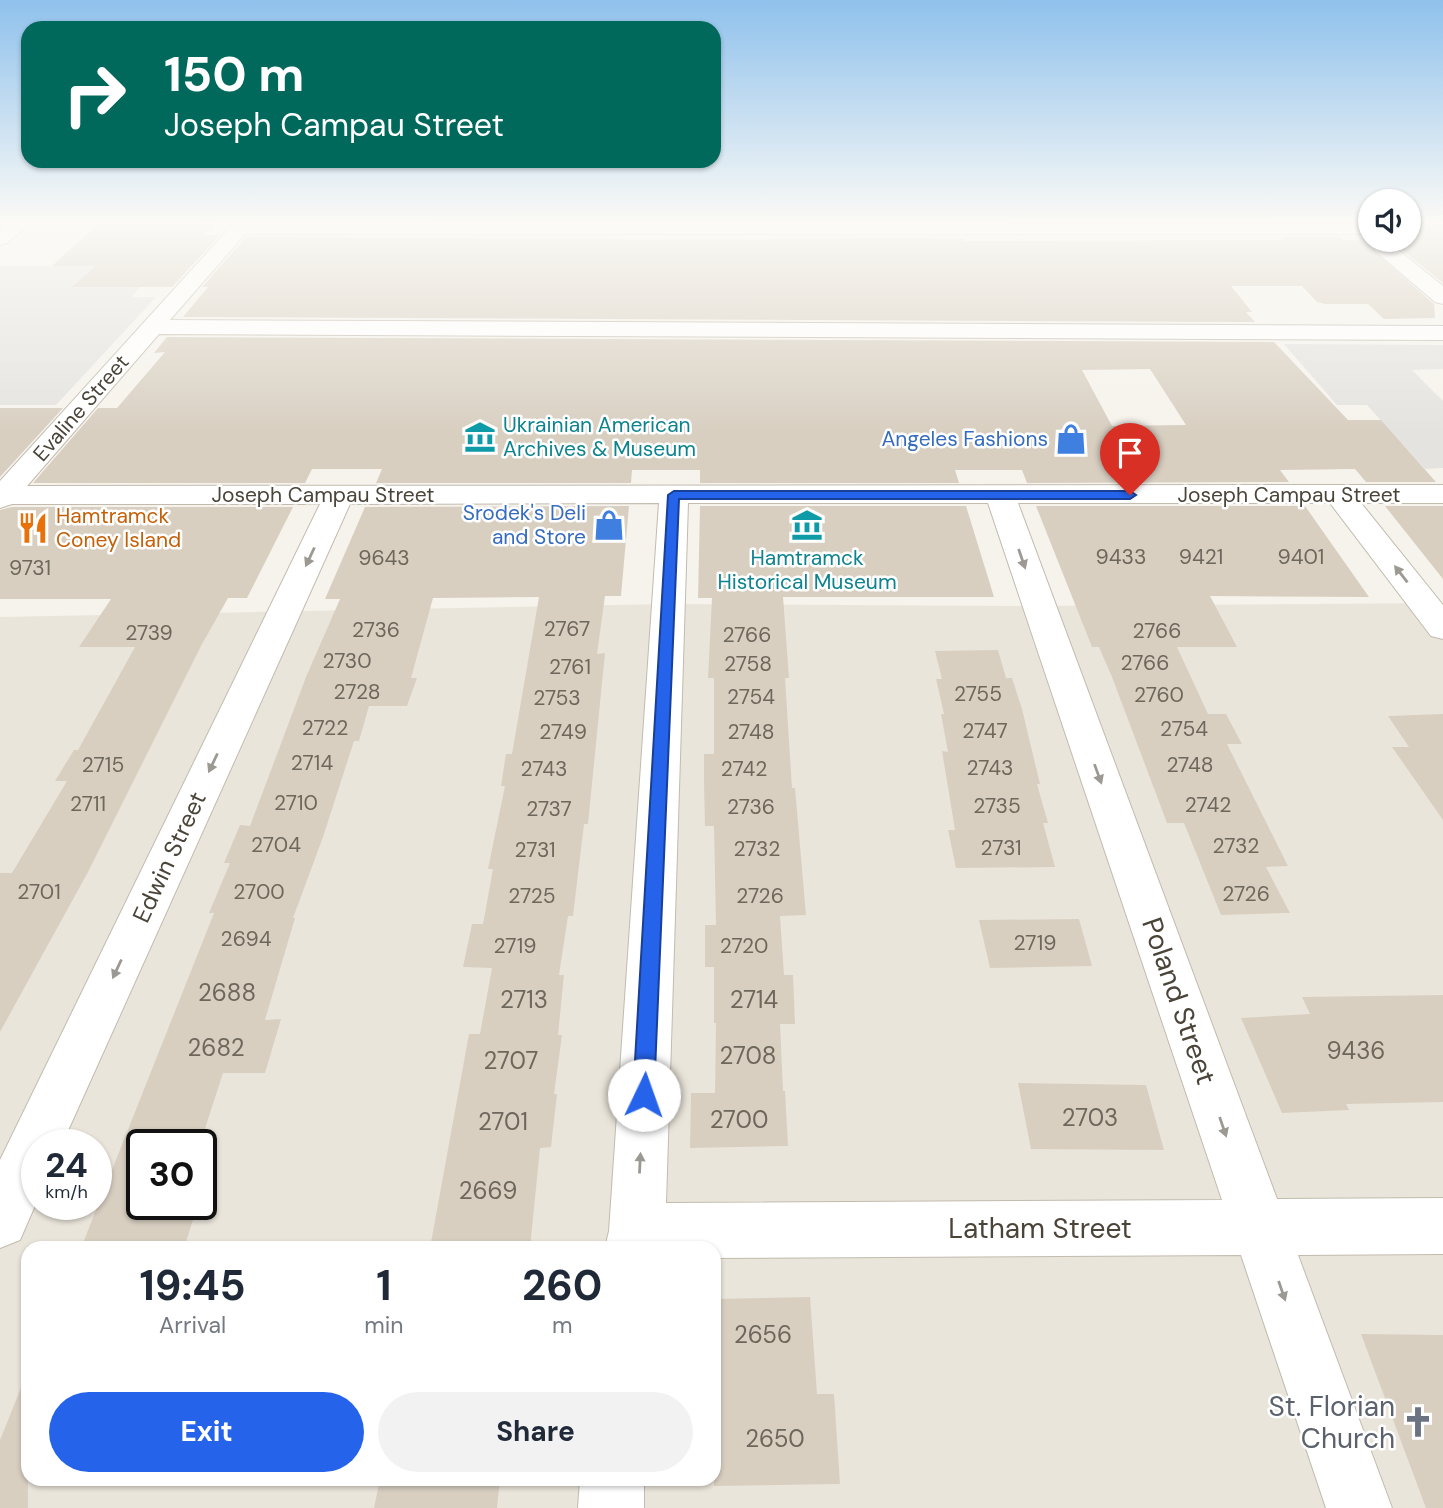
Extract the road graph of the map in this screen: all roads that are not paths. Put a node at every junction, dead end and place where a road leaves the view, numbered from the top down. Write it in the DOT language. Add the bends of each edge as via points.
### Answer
graph roads {
  1 [pos="183,292"];
  2 [pos="152,327"];
  3 [pos="1443,333"];
  4 [pos="1443,494"];
  5 [pos="339,495"];
  6 [pos="674,495"];
  7 [pos="1000,495"];
  8 [pos="1339,495"];
  9 [pos="1,497"];
  10 [pos="1443,628"];
  11 [pos="0,1220"];
  12 [pos="1443,1226"];
  13 [pos="1259,1227"];
  14 [pos="635,1239"];
  15 [pos="612,1486"];
  16 [pos="611,1508"];
  17 [pos="1359,1508"];
  1 -- 2 [label="street, Evaline Street"];
  2 -- 3 [label="street"];
  2 -- 9 [label="street, Evaline Street"];
  4 -- 8 [label="street, Joseph Campau Street"];
  5 -- 6 [label="street, Joseph Campau Street"];
  5 -- 9 [label="street, Joseph Campau Street"];
  5 -- 11 [label="street, Edwin Street, one-way"];
  6 -- 7 [label="street, Joseph Campau Street"];
  14 -- 6 [label="street, one-way"];
  7 -- 8 [label="street, Joseph Campau Street"];
  7 -- 13 [label="street, Poland Street, one-way"];
  10 -- 8 [label="street, one-way"];
  12 -- 13 [label="street, Latham Street"];
  13 -- 14 [label="street, Latham Street"];
  13 -- 17 [label="street, Poland Street, one-way"];
  15 -- 16 [label="street"];
}
